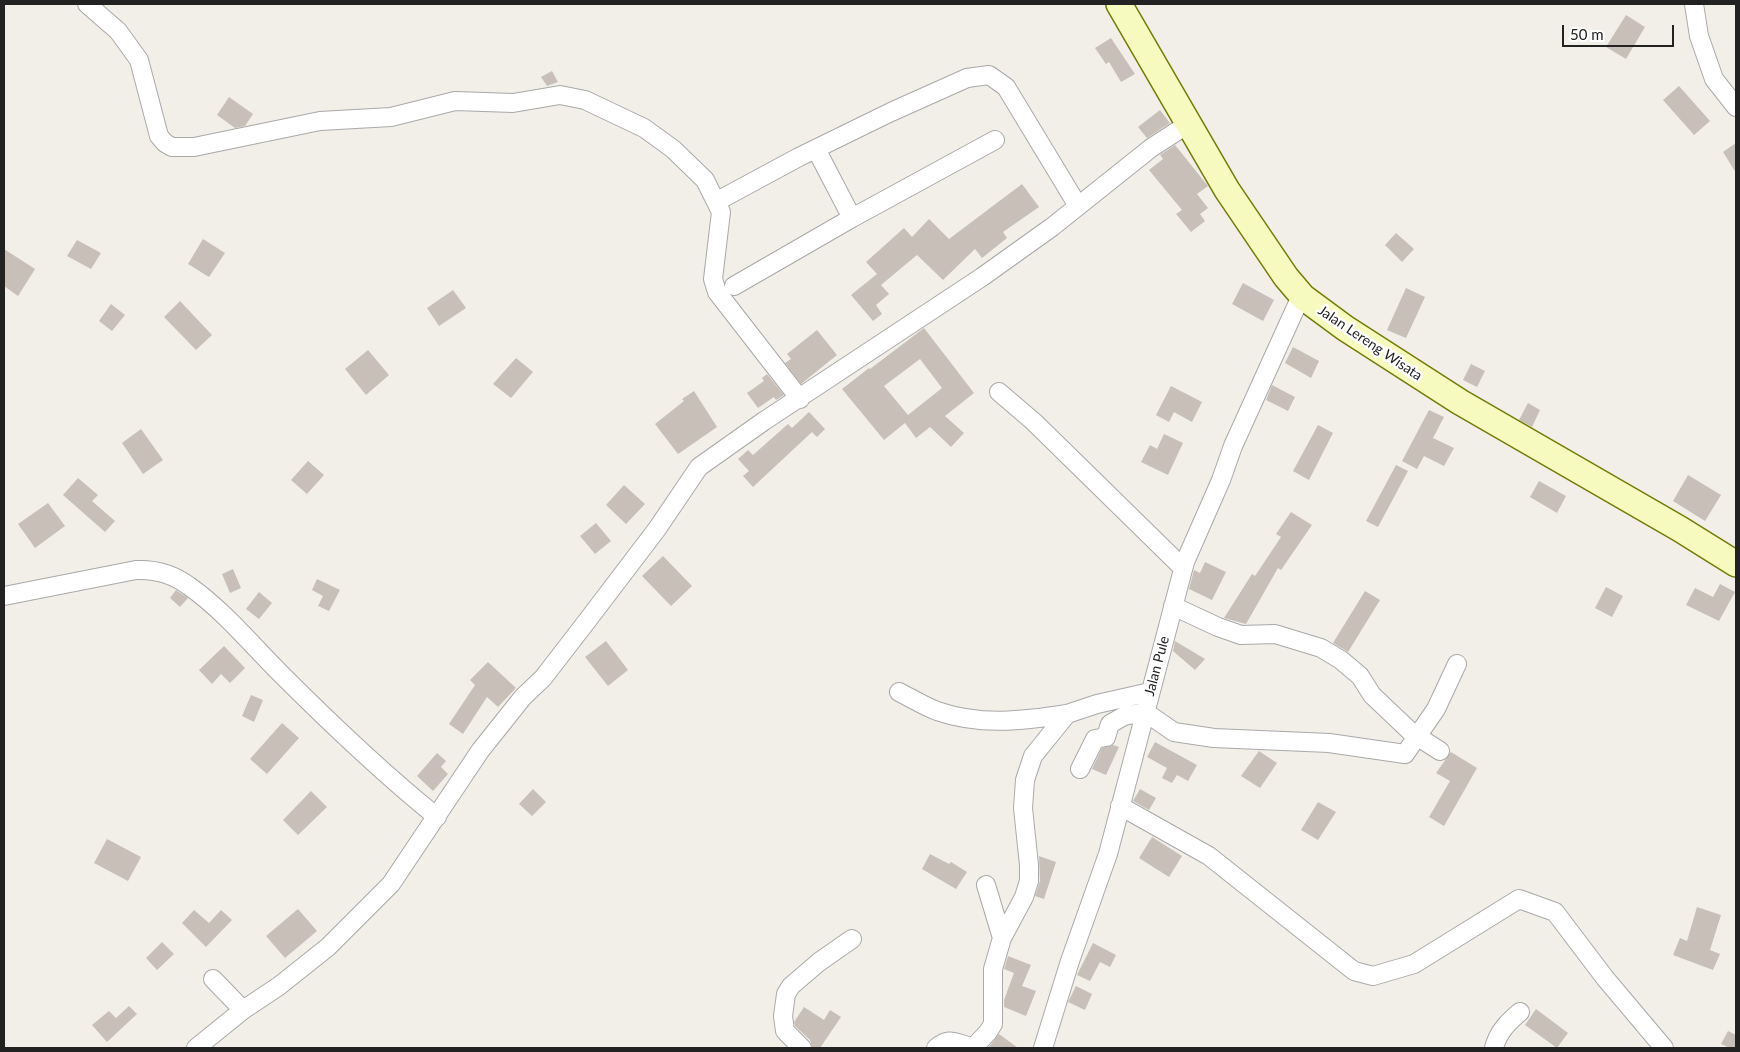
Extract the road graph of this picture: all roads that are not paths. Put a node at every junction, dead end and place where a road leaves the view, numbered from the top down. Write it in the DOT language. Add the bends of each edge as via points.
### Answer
graph roads {
  1 [pos="87,4"];
  2 [pos="1119,4"];
  3 [pos="1694,4"];
  4 [pos="1736,107"];
  5 [pos="1188,124"];
  6 [pos="995,140"];
  7 [pos="816,149"];
  8 [pos="724,198"];
  9 [pos="1078,206"];
  10 [pos="852,218"];
  11 [pos="734,286"];
  12 [pos="1303,297"];
  13 [pos="999,392"];
  14 [pos="800,399"];
  15 [pos="1736,564"];
  16 [pos="1184,568"];
  17 [pos="4,596"];
  18 [pos="1173,606"];
  19 [pos="1457,664"];
  20 [pos="899,692"];
  21 [pos="1150,692"];
  22 [pos="1145,712"];
  23 [pos="1067,714"];
  24 [pos="1418,737"];
  25 [pos="1440,751"];
  26 [pos="1080,770"];
  27 [pos="1120,806"];
  28 [pos="437,817"];
  29 [pos="986,885"];
  30 [pos="1002,938"];
  31 [pos="852,939"];
  32 [pos="213,979"];
  33 [pos="243,1010"];
  34 [pos="1520,1012"];
  35 [pos="196,1048"];
  36 [pos="802,1048"];
  37 [pos="936,1048"];
  38 [pos="1043,1048"];
  39 [pos="1494,1048"];
  40 [pos="1664,1048"];
  1 -- 14 [label="street" via="118,31 138,60 159,136 172,147 194,147 320,121 390,117 455,101 514,103 560,96 585,100 644,128 673,149 705,180 721,212 713,279 717,292"];
  2 -- 5 [label="main road, Jalan Lereng Wisata"];
  3 -- 4 [label="street" via="1699,36 1714,79"];
  5 -- 9 [label="street" via="1151,148"];
  5 -- 12 [label="main road, Jalan Lereng Wisata" via="1227,190"];
  6 -- 10 [label="street"];
  7 -- 8 [label="street"];
  7 -- 9 [label="street" via="966,78 989,76 1006,87"];
  7 -- 10 [label="street"];
  9 -- 14 [label="street" via="982,277"];
  10 -- 11 [label="street"];
  12 -- 15 [label="main road, Jalan Lereng Wisata" via="1460,402"];
  12 -- 16 [label="street, Jalan Pule" via="1267,368"];
  13 -- 16 [label="street"];
  14 -- 28 [label="street" via="699,466 657,529 588,621 480,750"];
  16 -- 18 [label="street, Jalan Pule"];
  17 -- 28 [label="street" via="136,570 168,573 190,586 370,761"];
  18 -- 21 [label="street, Jalan Pule"];
  18 -- 24 [label="street" via="1241,635 1275,634 1321,648 1360,676 1372,696"];
  19 -- 24 [label="street" via="1436,709"];
  20 -- 23 [label="street" via="938,711 980,720 1012,722"];
  21 -- 22 [label="street, Jalan Pule"];
  21 -- 23 [label="street"];
  22 -- 24 [label="street" via="1174,732 1214,738 1329,742 1405,754"];
  22 -- 26 [label="street" via="1114,720 1106,736 1095,739"];
  22 -- 27 [label="street, Jalan Pule"];
  23 -- 30 [label="street" via="1033,756 1025,780 1023,808 1029,881"];
  24 -- 25 [label="street"];
  27 -- 38 [label="street, Jalan Pule" via="1108,854"];
  27 -- 40 [label="street" via="1209,856 1354,972 1373,976 1414,964 1519,898 1555,912"];
  28 -- 33 [label="street" via="391,884 361,915 328,947"];
  29 -- 30 [label="street"];
  30 -- 37 [label="street" via="992,977 994,1019 991,1028 974,1047 951,1040"];
  31 -- 36 [label="street" via="819,962 786,994 782,1016 785,1031"];
  32 -- 33 [label="street"];
  33 -- 35 [label="street"];
  34 -- 39 [label="street" via="1506,1024"];
}
